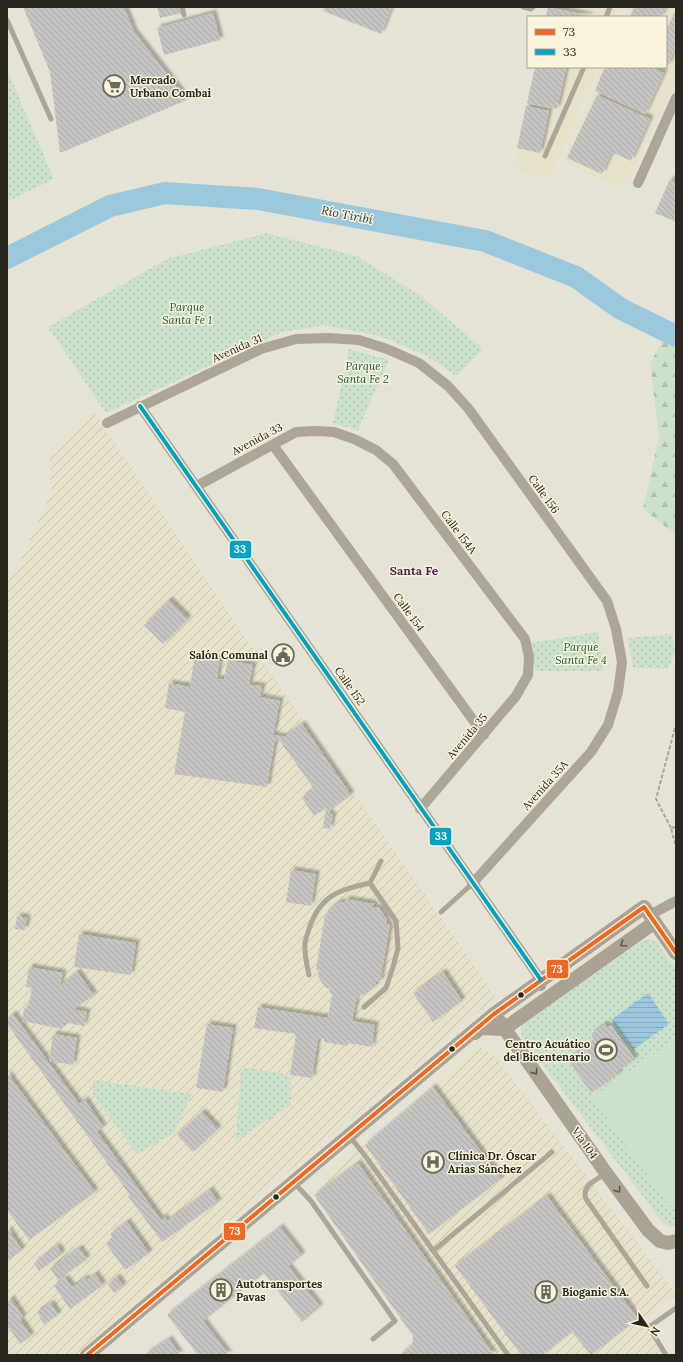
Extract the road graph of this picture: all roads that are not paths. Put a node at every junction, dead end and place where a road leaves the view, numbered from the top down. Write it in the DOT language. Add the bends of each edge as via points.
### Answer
graph roads {
  1 [pos="182,7"];
  2 [pos="523,7"];
  3 [pos="533,7"];
  4 [pos="184,15"];
  5 [pos="7,20"];
  6 [pos="584,68"];
  7 [pos="676,98"];
  8 [pos="51,119"];
  9 [pos="545,156"];
  10 [pos="638,183"];
  11 [pos="387,349"];
  12 [pos="140,406"];
  13 [pos="107,422"];
  14 [pos="334,432"];
  15 [pos="273,445"];
  16 [pos="197,486"];
  17 [pos="528,675"];
  18 [pos="618,692"];
  19 [pos="484,735"];
  20 [pos="420,809"];
  21 [pos="381,861"];
  22 [pos="370,883"];
  23 [pos="472,884"];
  24 [pos="676,901"];
  25 [pos="441,912"];
  26 [pos="652,919"];
  27 [pos="676,953"];
  28 [pos="309,975"];
  29 [pos="541,980"];
  30 [pos="364,1007"];
  31 [pos="495,1015"];
  32 [pos="480,1028"];
  33 [pos="504,1029"];
  34 [pos="351,1138"];
  35 [pos="552,1152"];
  36 [pos="606,1173"];
  37 [pos="296,1186"];
  38 [pos="676,1241"];
  39 [pos="434,1251"];
  40 [pos="647,1286"];
  41 [pos="676,1308"];
  42 [pos="373,1339"];
  43 [pos="87,1355"];
  44 [pos="101,1355"];
  45 [pos="508,1355"];
  46 [pos="666,1355"];
  1 -- 4 [label="lane"];
  2 -- 3 [label="lane"];
  5 -- 8 [label="lane"];
  6 -- 9 [label="lane"];
  7 -- 10 [label="street"];
  11 -- 12 [label="street, Avenida 31" via="359,340 296,339 261,349"];
  11 -- 18 [label="street, Calle 156" via="419,363 448,386 468,408 607,601 616,629 622,662"];
  12 -- 13 [label="street, Avenida 31"];
  12 -- 16 [label="street, Calle 152"];
  14 -- 15 [label="street, Avenida 33" via="296,432"];
  14 -- 17 [label="street, Calle 154A" via="376,450 393,464 525,639 529,657"];
  15 -- 16 [label="street, Avenida 33"];
  15 -- 19 [label="street, Calle 154"];
  16 -- 20 [label="street, Calle 152"];
  17 -- 19 [label="street, Avenida 35" via="516,696"];
  18 -- 23 [label="street, Avenida 35A" via="608,725 591,752"];
  19 -- 20 [label="street, Avenida 35"];
  20 -- 23 [label="street, Calle 152"];
  21 -- 22 [label="lane"];
  22 -- 28 [label="lane" via="344,889 329,898 316,911 305,944"];
  22 -- 30 [label="lane" via="396,921 398,948 386,988"];
  23 -- 25 [label="lane"];
  23 -- 29 [label="street, Calle 152"];
  24 -- 26 [label="street"];
  26 -- 27 [label="main road"];
  26 -- 29 [label="main road" via="644,907"];
  26 -- 33 [label="main road, one-way"];
  29 -- 31 [label="main road"];
  31 -- 32 [label="street"];
  31 -- 33 [label="main road, Vía 104"];
  31 -- 43 [label="main road"];
  32 -- 33 [label="main road"];
  32 -- 34 [label="main road"];
  33 -- 36 [label="main road, Vía 104, one-way"];
  34 -- 37 [label="main road"];
  34 -- 39 [label="lane"];
  35 -- 39 [label="lane"];
  36 -- 38 [label="main road, Vía 104, one-way" via="648,1230 660,1241"];
  36 -- 40 [label="lane" via="587,1187 584,1194"];
  37 -- 42 [label="lane" via="311,1201 395,1321"];
  37 -- 44 [label="main road"];
  39 -- 45 [label="lane"];
  41 -- 46 [label="lane" via="649,1327"];
}
